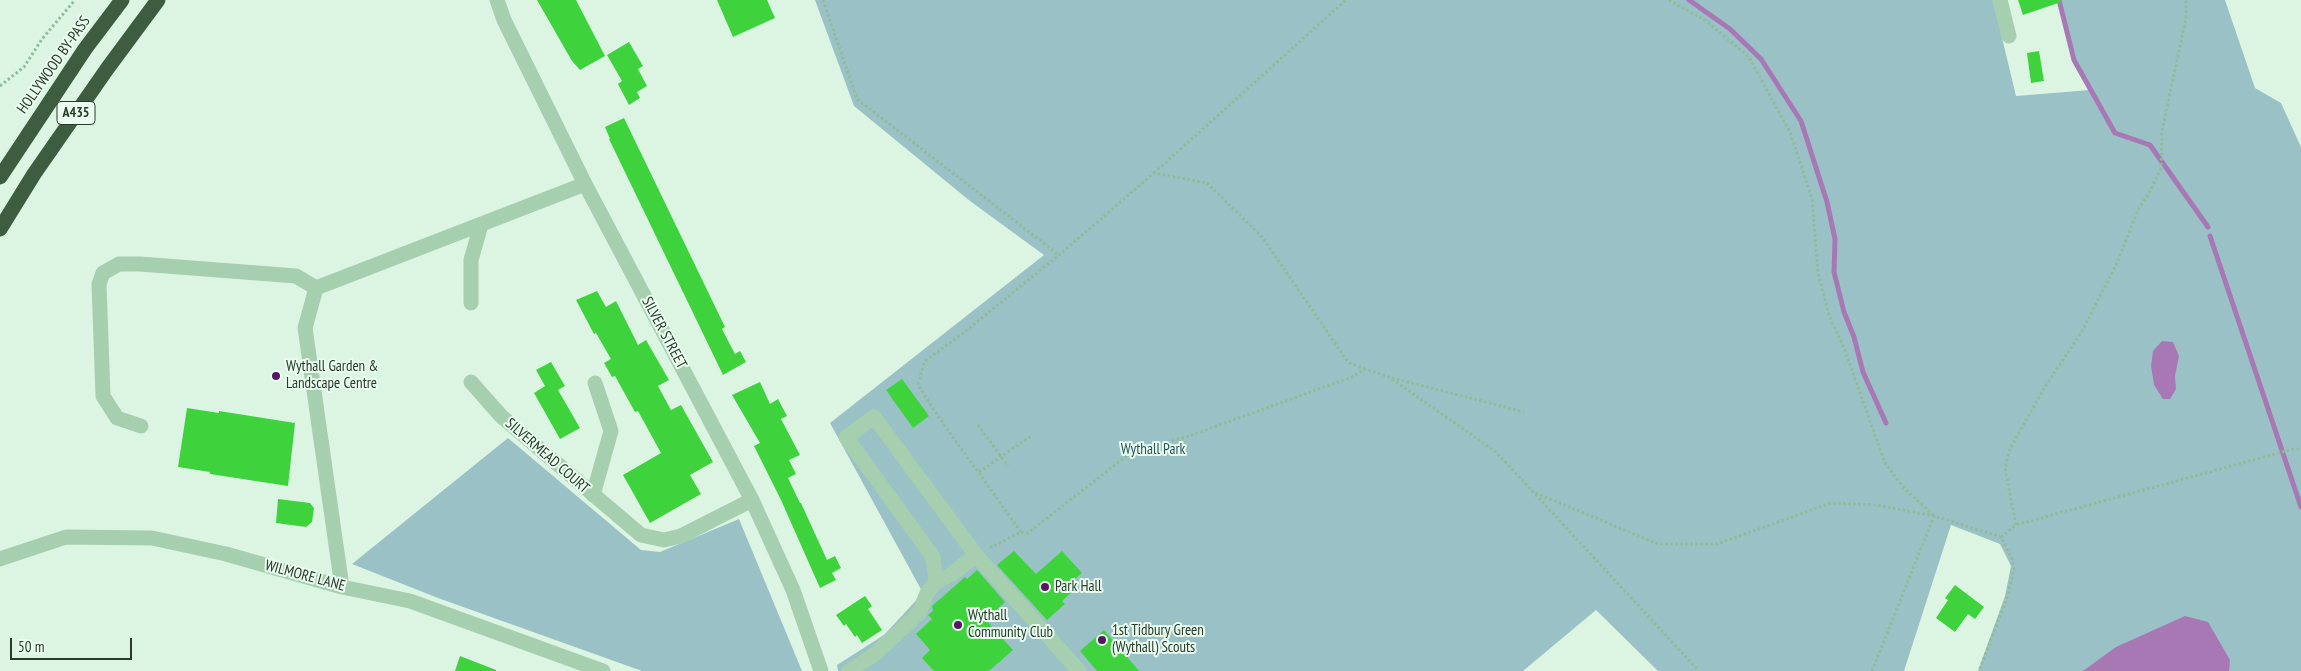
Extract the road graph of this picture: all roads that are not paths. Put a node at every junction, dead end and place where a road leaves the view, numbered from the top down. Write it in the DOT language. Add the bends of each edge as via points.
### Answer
graph roads {
  1 [pos="122,0"];
  2 [pos="158,0"];
  3 [pos="497,0"];
  4 [pos="2000,0"];
  5 [pos="2009,36"];
  6 [pos="0,177"];
  7 [pos="585,184"];
  8 [pos="480,225"];
  9 [pos="0,229"];
  10 [pos="316,288"];
  11 [pos="471,303"];
  12 [pos="471,382"];
  13 [pos="595,383"];
  14 [pos="141,426"];
  15 [pos="593,496"];
  16 [pos="752,500"];
  17 [pos="976,555"];
  18 [pos="0,559"];
  19 [pos="936,582"];
  20 [pos="342,587"];
  21 [pos="603,671"];
  22 [pos="821,671"];
  23 [pos="849,671"];
  24 [pos="1079,671"];
  1 -- 6 [label="highway, HOLLYWOOD BY-PASS / A435" via="85,49"];
  2 -- 9 [label="highway, A435" via="106,69"];
  3 -- 7 [label="street, SILVER STREET"];
  4 -- 5 [label="street"];
  7 -- 8 [label="street"];
  7 -- 16 [label="street, SILVER STREET"];
  8 -- 10 [label="street"];
  8 -- 11 [label="street" via="471,260"];
  10 -- 14 [label="street" via="296,276 140,264 119,264 103,273 99,284 104,396 117,418"];
  10 -- 20 [label="street" via="305,328"];
  12 -- 15 [label="street, SILVERMEAD COURT" via="501,416"];
  13 -- 15 [label="street, SILVERMEAD COURT" via="611,431"];
  15 -- 16 [label="street, SILVERMEAD COURT" via="641,535 664,540 704,526"];
  16 -- 22 [label="street, SILVER STREET" via="793,590"];
  17 -- 19 [label="street"];
  17 -- 19 [label="street" via="874,417 846,438 933,556"];
  17 -- 24 [label="street"];
  18 -- 20 [label="street, WILMORE LANE" via="66,537 152,538 226,554"];
  19 -- 23 [label="street" via="927,593 919,614 875,654"];
  20 -- 21 [label="street, WILMORE LANE" via="410,602"];
}
